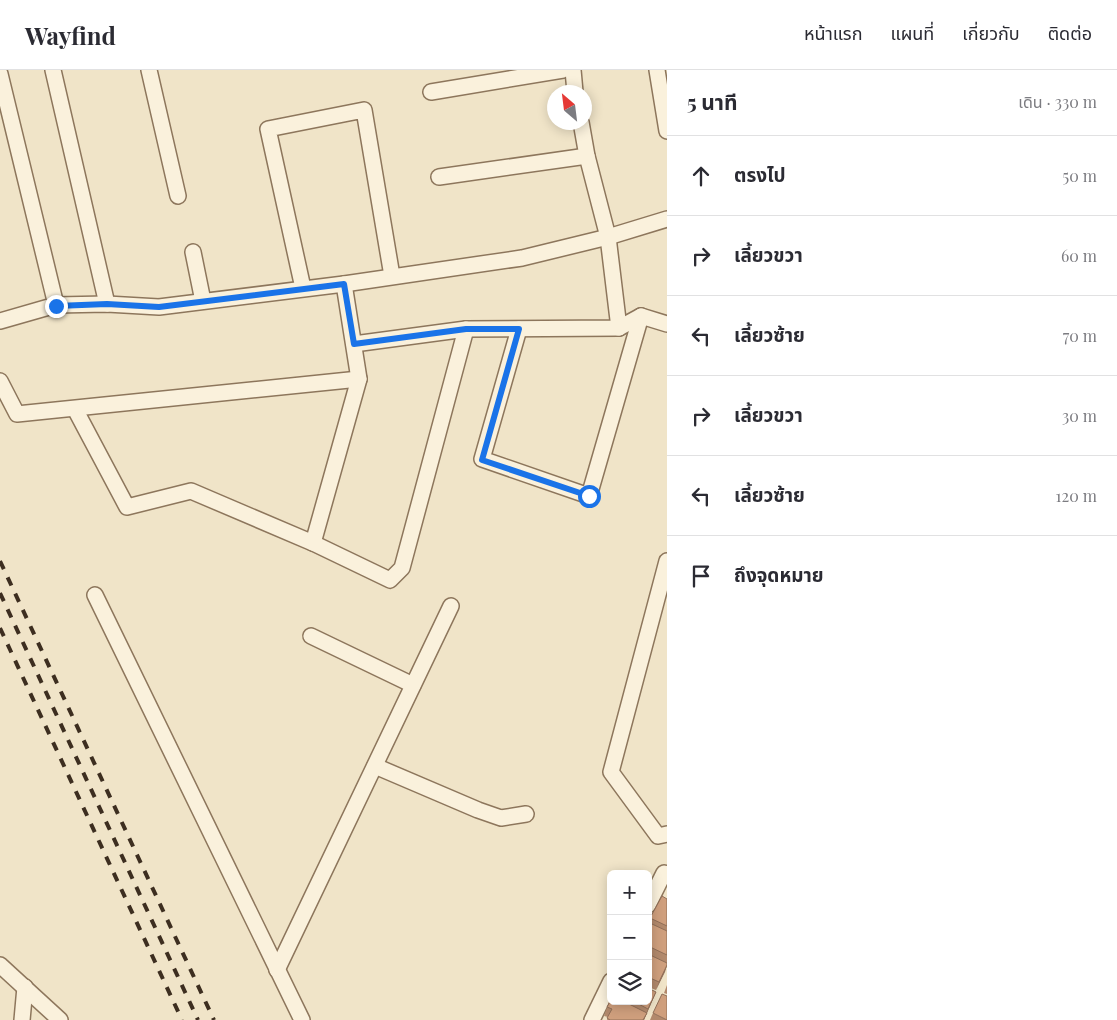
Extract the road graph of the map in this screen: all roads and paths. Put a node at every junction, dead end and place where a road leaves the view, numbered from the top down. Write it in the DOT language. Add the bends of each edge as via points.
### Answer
graph roads {
  1 [pos="53,70"];
  2 [pos="149,70"];
  3 [pos="563,70"];
  4 [pos="573,70"];
  5 [pos="657,70"];
  6 [pos="0,74"];
  7 [pos="574,85"];
  8 [pos="431,92"];
  9 [pos="582,130"];
  10 [pos="667,131"];
  11 [pos="587,156"];
  12 [pos="439,178"];
  13 [pos="178,196"];
  14 [pos="667,219"];
  15 [pos="608,237"];
  16 [pos="193,252"];
  17 [pos="392,276"];
  18 [pos="344,284"];
  19 [pos="303,288"];
  20 [pos="203,300"];
  21 [pos="107,304"];
  22 [pos="56,306"];
  23 [pos="641,316"];
  24 [pos="0,321"];
  25 [pos="667,324"];
  26 [pos="619,328"];
  27 [pos="466,329"];
  28 [pos="519,329"];
  29 [pos="354,344"];
  30 [pos="359,379"];
  31 [pos="0,381"];
  32 [pos="75,409"];
  33 [pos="313,543"];
  34 [pos="667,560"];
  35 [pos="95,595"];
  36 [pos="451,606"];
  37 [pos="311,636"];
  38 [pos="413,686"];
  39 [pos="375,766"];
  40 [pos="526,814"];
  41 [pos="667,834"];
  42 [pos="666,874"];
  43 [pos="652,898"];
  44 [pos="0,965"];
  45 [pos="277,970"];
  46 [pos="25,987"];
  47 [pos="607,990"];
  48 [pos="22,1020"];
  49 [pos="60,1020"];
  50 [pos="302,1020"];
  51 [pos="592,1020"];
  1 -- 21 [label="street"];
  2 -- 13 [label="street"];
  3 -- 8 [label="street"];
  4 -- 7 [label="street"];
  5 -- 10 [label="street"];
  6 -- 22 [label="street"];
  9 -- 11 [label="street"];
  11 -- 12 [label="street"];
  11 -- 15 [label="street"];
  14 -- 15 [label="street"];
  15 -- 17 [label="street" via="522,258"];
  15 -- 26 [label="street"];
  16 -- 20 [label="street"];
  17 -- 18 [label="street"];
  17 -- 19 [label="street" via="364,110 268,129"];
  18 -- 19 [label="street"];
  18 -- 29 [label="street"];
  19 -- 20 [label="street"];
  20 -- 21 [label="street" via="159,307"];
  21 -- 22 [label="street"];
  22 -- 24 [label="street"];
  23 -- 25 [label="street"];
  23 -- 26 [label="street"];
  23 -- 28 [label="street" via="589,496 482,460"];
  26 -- 28 [label="street"];
  27 -- 28 [label="street"];
  27 -- 29 [label="street"];
  27 -- 33 [label="street" via="402,568 390,580"];
  29 -- 30 [label="street"];
  30 -- 32 [label="street"];
  30 -- 33 [label="street"];
  31 -- 32 [label="street" via="17,414"];
  32 -- 33 [label="street" via="127,507 191,491"];
  34 -- 41 [label="street" via="611,772 658,836"];
  35 -- 45 [label="street"];
  36 -- 38 [label="street"];
  37 -- 38 [label="street"];
  38 -- 39 [label="street"];
  39 -- 40 [label="street" via="500,818"];
  39 -- 45 [label="street"];
  42 -- 43 [label="street"];
  44 -- 46 [label="street"];
  45 -- 50 [label="street"];
  46 -- 48 [label="street"];
  46 -- 49 [label="street"];
  47 -- 51 [label="street"];
}
